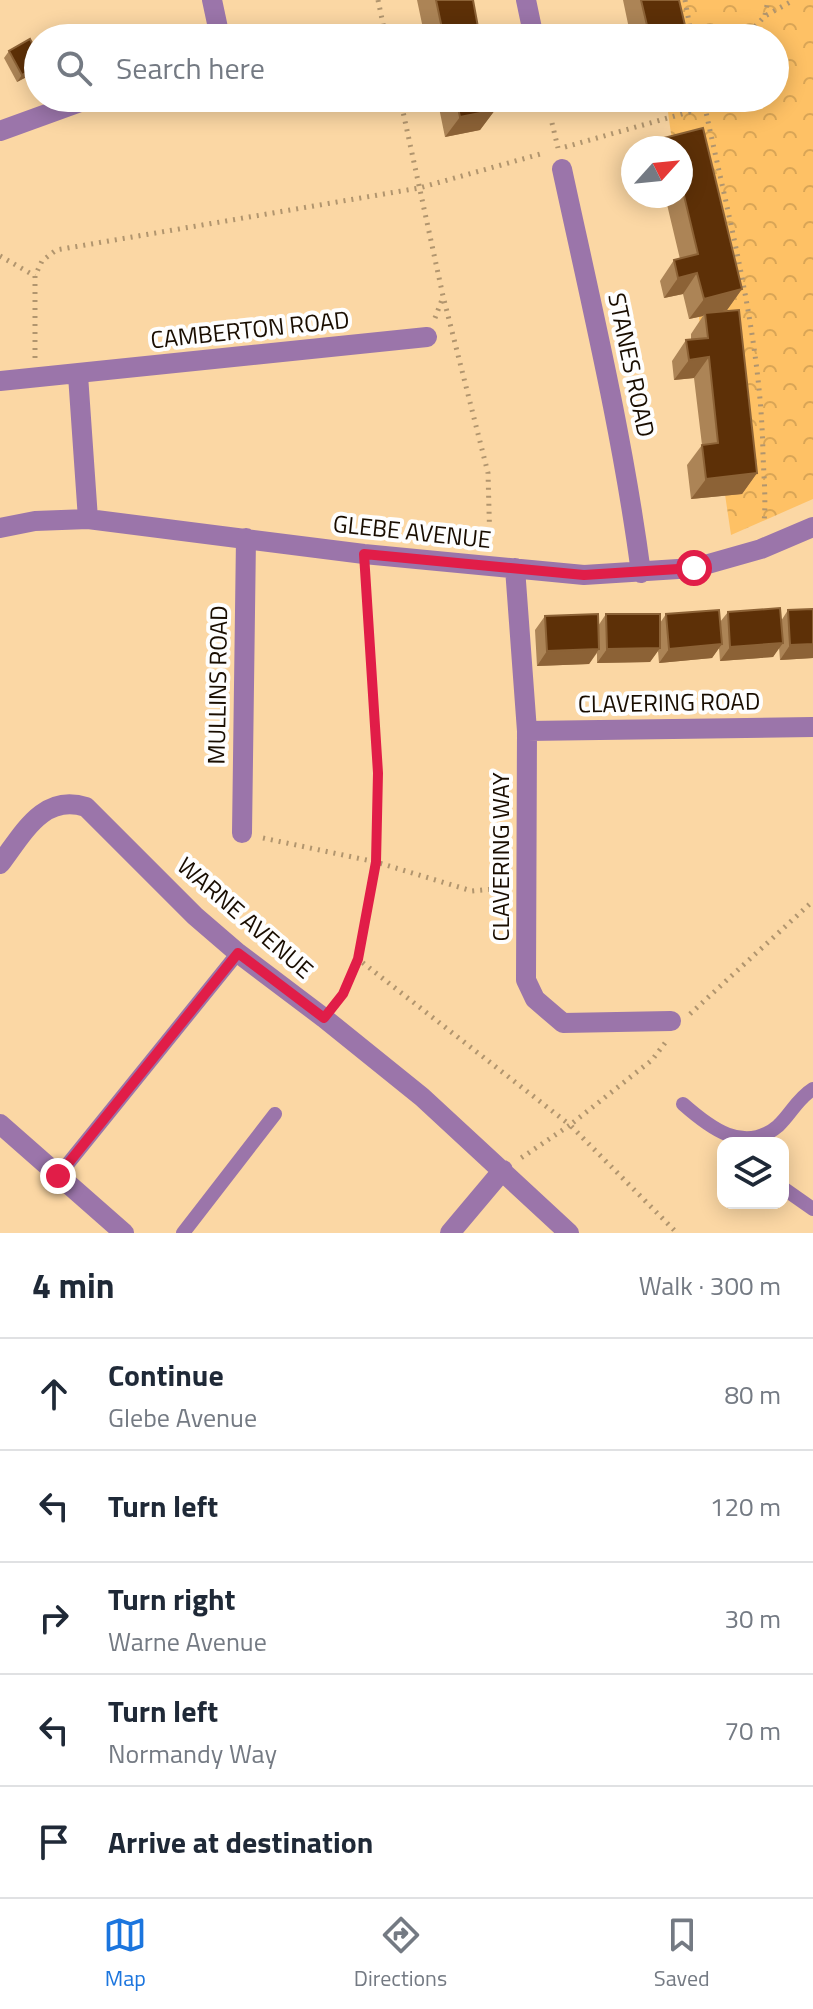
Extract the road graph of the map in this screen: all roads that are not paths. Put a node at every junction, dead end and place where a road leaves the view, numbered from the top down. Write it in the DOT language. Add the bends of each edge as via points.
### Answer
graph roads {
  1 [pos="212,0"];
  2 [pos="526,0"];
  3 [pos="217,24"];
  4 [pos="531,24"];
  5 [pos="52,112"];
  6 [pos="0,131"];
  7 [pos="560,159"];
  8 [pos="427,337"];
  9 [pos="78,375"];
  10 [pos="0,381"];
  11 [pos="88,519"];
  12 [pos="813,527"];
  13 [pos="0,528"];
  14 [pos="246,538"];
  15 [pos="515,568"];
  16 [pos="641,573"];
  17 [pos="813,727"];
  18 [pos="527,731"];
  19 [pos="242,833"];
  20 [pos="0,864"];
  21 [pos="238,953"];
  22 [pos="676,1025"];
  23 [pos="813,1089"];
  24 [pos="683,1104"];
  25 [pos="275,1114"];
  26 [pos="0,1124"];
  27 [pos="503,1170"];
  28 [pos="58,1176"];
  29 [pos="789,1192"];
  30 [pos="813,1209"];
  31 [pos="124,1233"];
  32 [pos="183,1233"];
  33 [pos="450,1233"];
  34 [pos="569,1233"];
  1 -- 3 [label="street"];
  2 -- 4 [label="street"];
  5 -- 6 [label="street"];
  7 -- 16 [label="street, STANES ROAD" via="629,479"];
  8 -- 9 [label="street, CAMBERTON ROAD"];
  9 -- 10 [label="street, CAMBERTON ROAD"];
  9 -- 11 [label="street"];
  11 -- 13 [label="street, GLEBE AVENUE"];
  11 -- 14 [label="street, GLEBE AVENUE"];
  12 -- 16 [label="street, GLEBE AVENUE" via="694,568"];
  14 -- 15 [label="street, GLEBE AVENUE"];
  14 -- 19 [label="street, MULLINS ROAD"];
  15 -- 16 [label="street, GLEBE AVENUE" via="584,575"];
  15 -- 18 [label="street, CLAVERING WAY"];
  17 -- 18 [label="street, CLAVERING ROAD"];
  18 -- 22 [label="street, CLAVERING WAY" via="526,980 535,999 563,1023"];
  20 -- 21 [label="street, WARNE AVENUE" via="38,816 71,802 86,807"];
  21 -- 27 [label="street, WARNE AVENUE" via="422,1097"];
  21 -- 28 [label="lane"];
  23 -- 24 [label="lane" via="779,1124 763,1136 748,1138 723,1134"];
  25 -- 32 [label="lane"];
  26 -- 28 [label="street"];
  27 -- 33 [label="street"];
  27 -- 34 [label="street, WARNE AVENUE"];
  28 -- 31 [label="street"];
  29 -- 30 [label="lane"];
}
